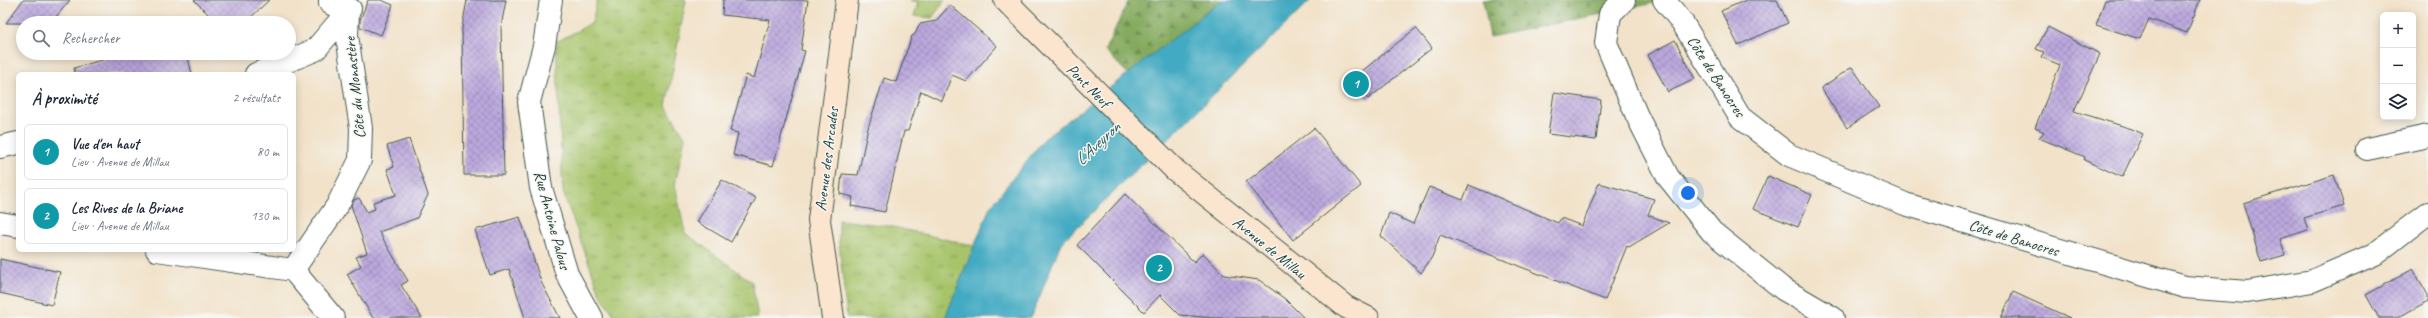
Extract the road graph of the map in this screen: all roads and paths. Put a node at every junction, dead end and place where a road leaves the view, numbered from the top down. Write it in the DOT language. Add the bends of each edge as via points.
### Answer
graph roads {
  1 [pos="330,0"];
  2 [pos="551,0"];
  3 [pos="847,0"];
  4 [pos="1005,0"];
  5 [pos="1624,0"];
  6 [pos="1664,0"];
  7 [pos="350,6"];
  8 [pos="296,58"];
  9 [pos="290,60"];
  10 [pos="261,72"];
  11 [pos="2428,136"];
  12 [pos="16,143"];
  13 [pos="0,147"];
  14 [pos="2367,149"];
  15 [pos="1175,170"];
  16 [pos="2428,214"];
  17 [pos="0,223"];
  18 [pos="16,226"];
  19 [pos="171,252"];
  20 [pos="293,270"];
  21 [pos="333,318"];
  22 [pos="591,318"];
  23 [pos="833,318"];
  24 [pos="1368,318"];
  25 [pos="1833,318"];
  1 -- 7 [label="street" via="330,3"];
  2 -- 22 [label="street, Rue Antoine Palous" via="544,46 530,102 541,188 567,274"];
  3 -- 23 [label="main road, Avenue des Arcades" via="819,220"];
  4 -- 15 [label="main road, Pont Neuf"];
  5 -- 25 [label="street" via="1610,14 1606,43 1637,116 1668,177 1712,232 1783,289"];
  6 -- 16 [label="street, Côte de Banocres" via="1690,33 1740,116 1788,155 1905,204 2185,286 2247,292 2312,281 2375,254"];
  7 -- 8 [label="street" via="315,50"];
  7 -- 20 [label="street, Côte du Monastère" via="347,36 361,128 360,160 337,206"];
  9 -- 10 [label="street"];
  11 -- 14 [label="street"];
  12 -- 13 [label="street"];
  15 -- 24 [label="main road, Avenue de Millau" via="1314,283 1346,307"];
  17 -- 18 [label="street"];
  19 -- 20 [label="street"];
  20 -- 21 [label="street"];
}
